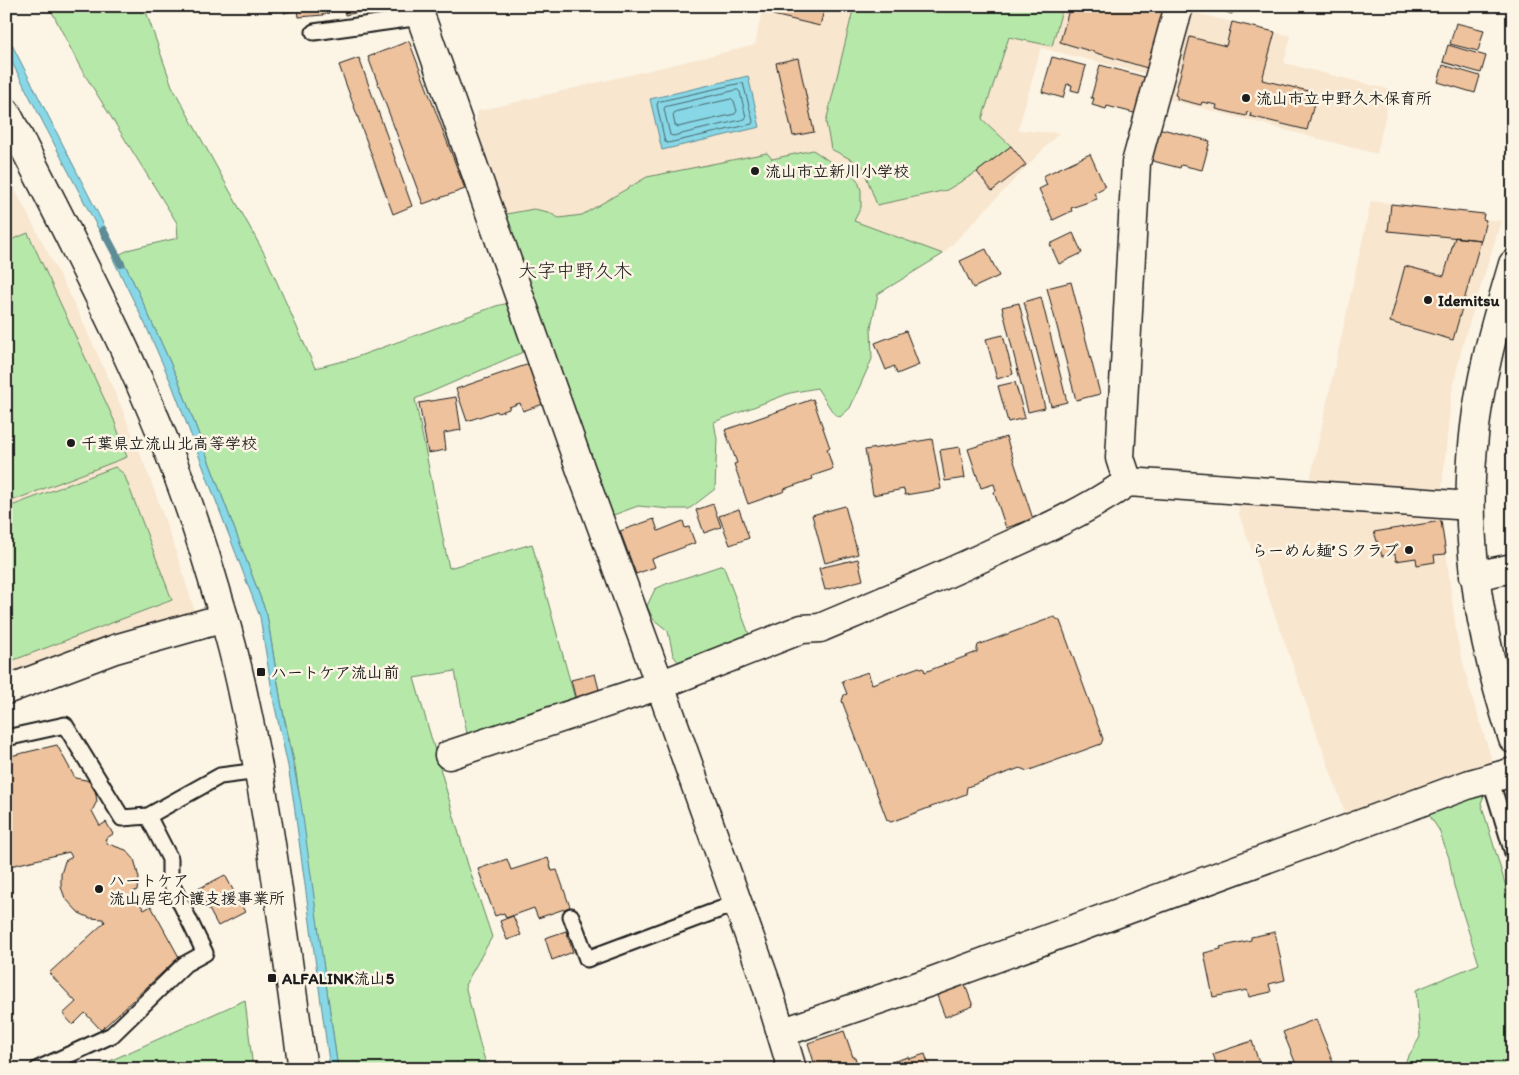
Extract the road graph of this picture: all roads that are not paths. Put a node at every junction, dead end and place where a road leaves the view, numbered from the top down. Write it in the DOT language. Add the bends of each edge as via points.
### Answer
graph roads {
  1 [pos="1179,6"];
  2 [pos="419,12"];
  3 [pos="314,32"];
  4 [pos="6,112"];
  5 [pos="1513,264"];
  6 [pos="1128,482"];
  7 [pos="1470,506"];
  8 [pos="1513,568"];
  9 [pos="1474,576"];
  10 [pos="224,618"];
  11 [pos="660,686"];
  12 [pos="6,690"];
  13 [pos="6,738"];
  14 [pos="1513,739"];
  15 [pos="449,755"];
  16 [pos="259,770"];
  17 [pos="1501,775"];
  18 [pos="148,816"];
  19 [pos="1513,853"];
  20 [pos="737,903"];
  21 [pos="571,916"];
  22 [pos="781,1033"];
  23 [pos="38,1069"];
  24 [pos="303,1069"];
  25 [pos="792,1069"];
  1 -- 6 [label="street" via="1136,163 1120,458"];
  2 -- 3 [label="lane"];
  2 -- 11 [label="street"];
  4 -- 10 [label="street" via="141,384 186,497"];
  5 -- 7 [label="street" via="1481,388"];
  6 -- 7 [label="street"];
  6 -- 11 [label="street" via="1055,525 939,577 820,628 802,629"];
  7 -- 9 [label="street"];
  8 -- 9 [label="street"];
  9 -- 14 [label="street" via="1488,653"];
  10 -- 12 [label="street" via="114,649"];
  10 -- 16 [label="street"];
  11 -- 15 [label="street"];
  11 -- 20 [label="street"];
  13 -- 18 [label="lane" via="64,725 122,818"];
  16 -- 18 [label="lane" via="220,776"];
  16 -- 24 [label="street"];
  17 -- 19 [label="lane"];
  17 -- 22 [label="street"];
  18 -- 23 [label="lane" via="170,859 170,881 206,953 185,964 112,1035"];
  20 -- 21 [label="lane" via="586,958"];
  20 -- 22 [label="street"];
  22 -- 25 [label="street"];
}
